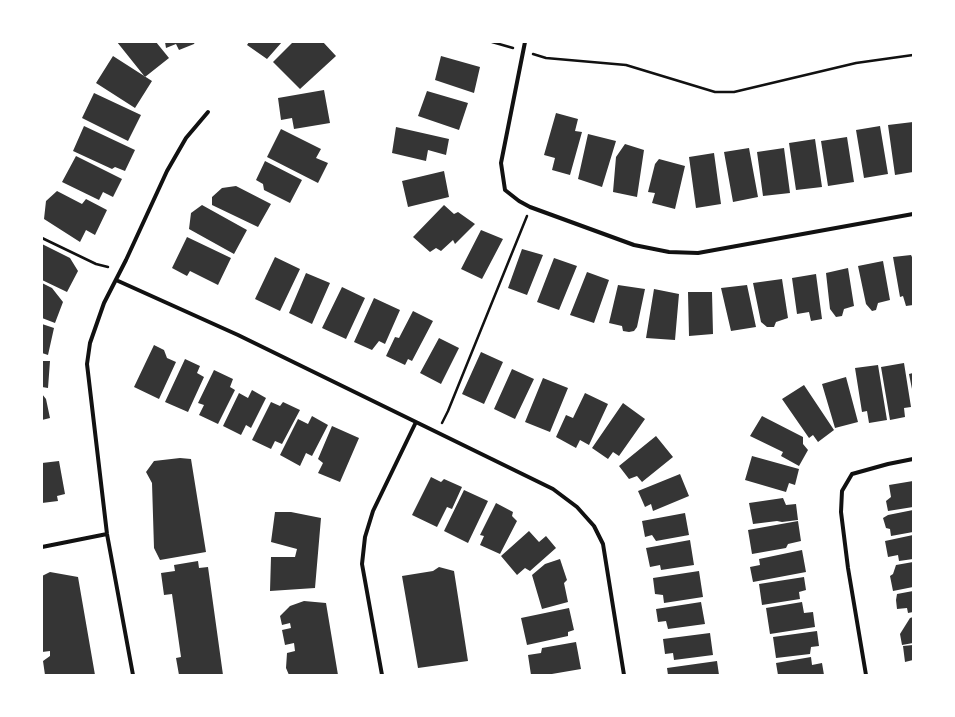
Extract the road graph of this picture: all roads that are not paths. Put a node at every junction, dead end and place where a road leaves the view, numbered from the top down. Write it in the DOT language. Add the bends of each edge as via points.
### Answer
graph roads {
  1 [pos="525,42"];
  2 [pos="208,112"];
  3 [pos="913,214"];
  4 [pos="116,280"];
  5 [pos="416,422"];
  6 [pos="913,459"];
  7 [pos="107,534"];
  8 [pos="42,547"];
  9 [pos="133,675"];
  10 [pos="382,675"];
  11 [pos="624,675"];
  12 [pos="866,675"];
  1 -- 3 [label="street" via="501,163 505,190 530,207 634,245 669,252 698,253"];
  2 -- 4 [label="street" via="186,138 167,171"];
  4 -- 5 [label="street" via="238,335"];
  4 -- 7 [label="street" via="104,303 90,343 87,364"];
  5 -- 10 [label="street" via="373,510 365,537 362,564"];
  5 -- 11 [label="street" via="553,489 577,507 594,526 603,544"];
  6 -- 12 [label="street" via="852,474 842,491 841,512 848,568"];
  7 -- 8 [label="street"];
  7 -- 9 [label="street"];
}
